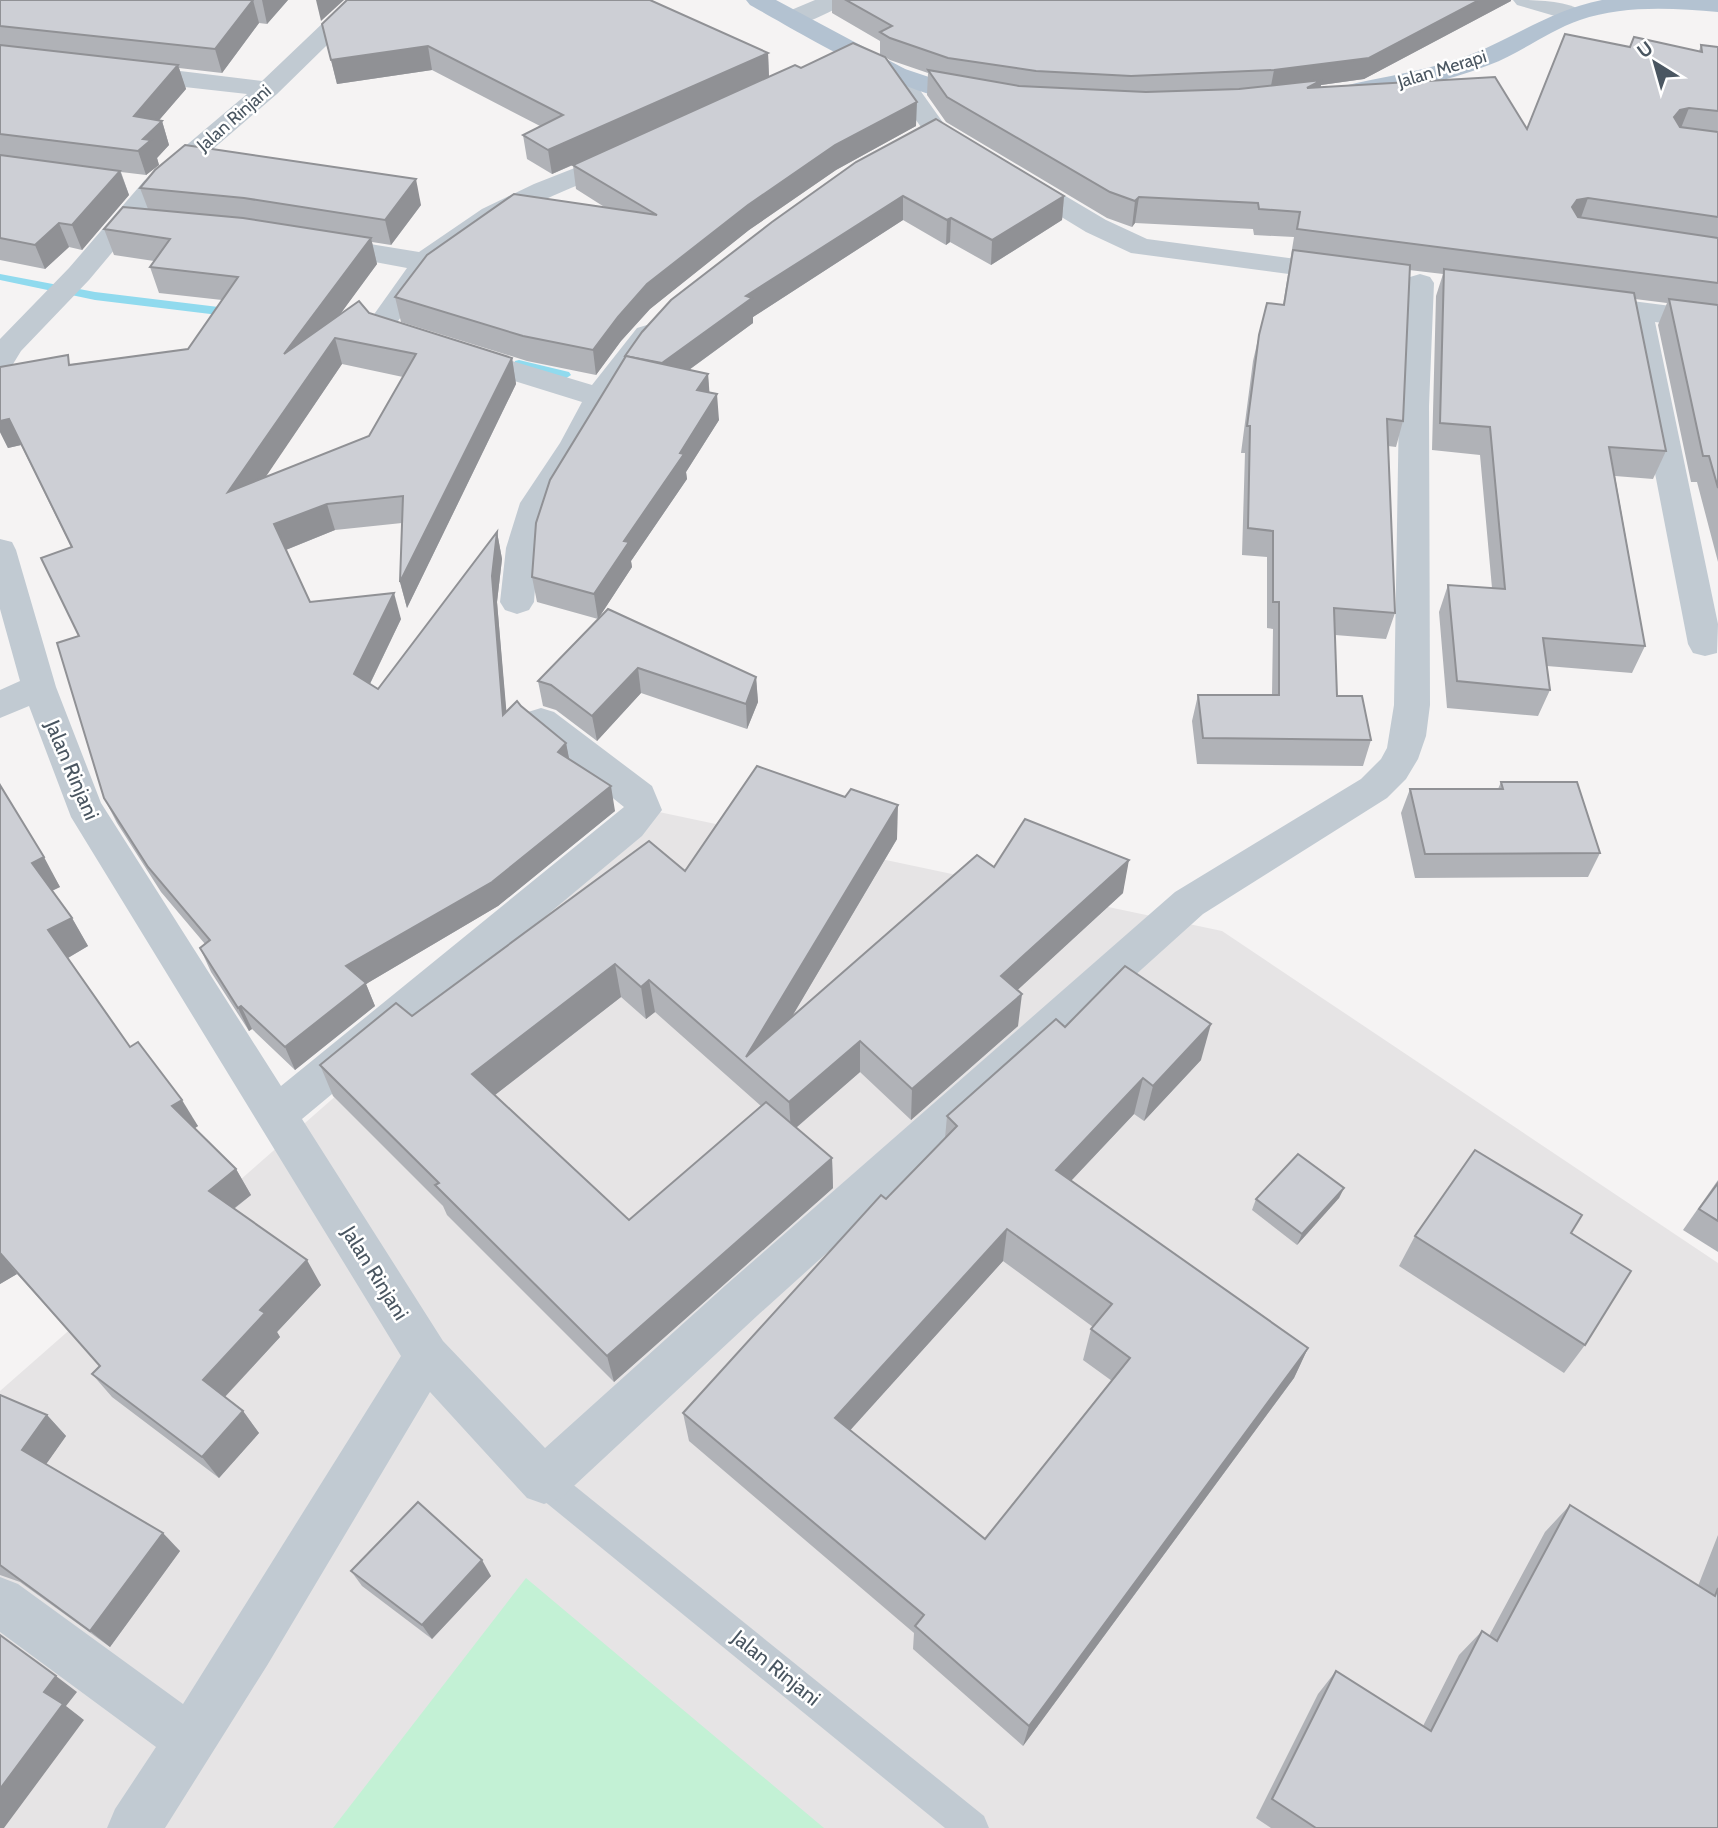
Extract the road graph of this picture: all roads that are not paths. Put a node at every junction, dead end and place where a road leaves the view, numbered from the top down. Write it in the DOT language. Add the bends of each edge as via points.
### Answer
graph roads {
  1 [pos="360,0"];
  2 [pos="758,0"];
  3 [pos="835,0"];
  4 [pos="1525,0"];
  5 [pos="1718,5"];
  6 [pos="1572,14"];
  7 [pos="793,18"];
  8 [pos="107,71"];
  9 [pos="896,74"];
  10 [pos="268,89"];
  11 [pos="1322,96"];
  12 [pos="998,99"];
  13 [pos="646,146"];
  14 [pos="126,183"];
  15 [pos="153,187"];
  16 [pos="291,240"];
  17 [pos="421,264"];
  18 [pos="1556,300"];
  19 [pos="1638,310"];
  20 [pos="662,317"];
  21 [pos="1718,321"];
  22 [pos="3,353"];
  23 [pos="599,397"];
  24 [pos="0,550"];
  25 [pos="517,602"];
  26 [pos="1705,644"];
  27 [pos="39,687"];
  28 [pos="0,705"];
  29 [pos="541,721"];
  30 [pos="276,1115"];
  31 [pos="427,1356"];
  32 [pos="544,1481"];
  33 [pos="0,1602"];
  34 [pos="190,1740"];
  35 [pos="134,1828"];
  36 [pos="972,1828"];
  1 -- 10 [label="street, Jalan Rinjani"];
  2 -- 7 [label="main road"];
  3 -- 7 [label="street"];
  4 -- 6 [label="street"];
  5 -- 6 [label="main road, Jalan Merapi" via="1650,0"];
  6 -- 11 [label="main road, Jalan Merapi" via="1471,64"];
  7 -- 9 [label="main road" via="838,56"];
  8 -- 10 [label="street"];
  9 -- 12 [label="main road" via="936,88"];
  9 -- 32 [label="street" via="924,135 1141,247 1407,281 1414,406 1412,719 1404,755 1387,779 1361,799 1189,903"];
  10 -- 15 [label="street, Jalan Rinjani"];
  13 -- 17 [label="street" via="490,214 453,236"];
  14 -- 15 [label="street"];
  15 -- 22 [label="street, Jalan Rinjani" via="140,222 79,274"];
  16 -- 17 [label="street" via="410,258"];
  17 -- 23 [label="street" via="421,272 384,320 386,331"];
  18 -- 19 [label="street"];
  19 -- 21 [label="street"];
  19 -- 26 [label="street"];
  20 -- 23 [label="street"];
  23 -- 25 [label="street" via="536,503 522,548"];
  24 -- 27 [label="street, Jalan Rinjani"];
  27 -- 28 [label="street"];
  27 -- 30 [label="street, Jalan Rinjani" via="83,807"];
  29 -- 30 [label="street" via="639,796 644,810"];
  30 -- 31 [label="street, Jalan Rinjani"];
  31 -- 32 [label="street, Jalan Rinjani"];
  31 -- 34 [label="street"];
  32 -- 36 [label="lane, Jalan Rinjani"];
  33 -- 34 [label="street"];
  34 -- 35 [label="street"];
}
